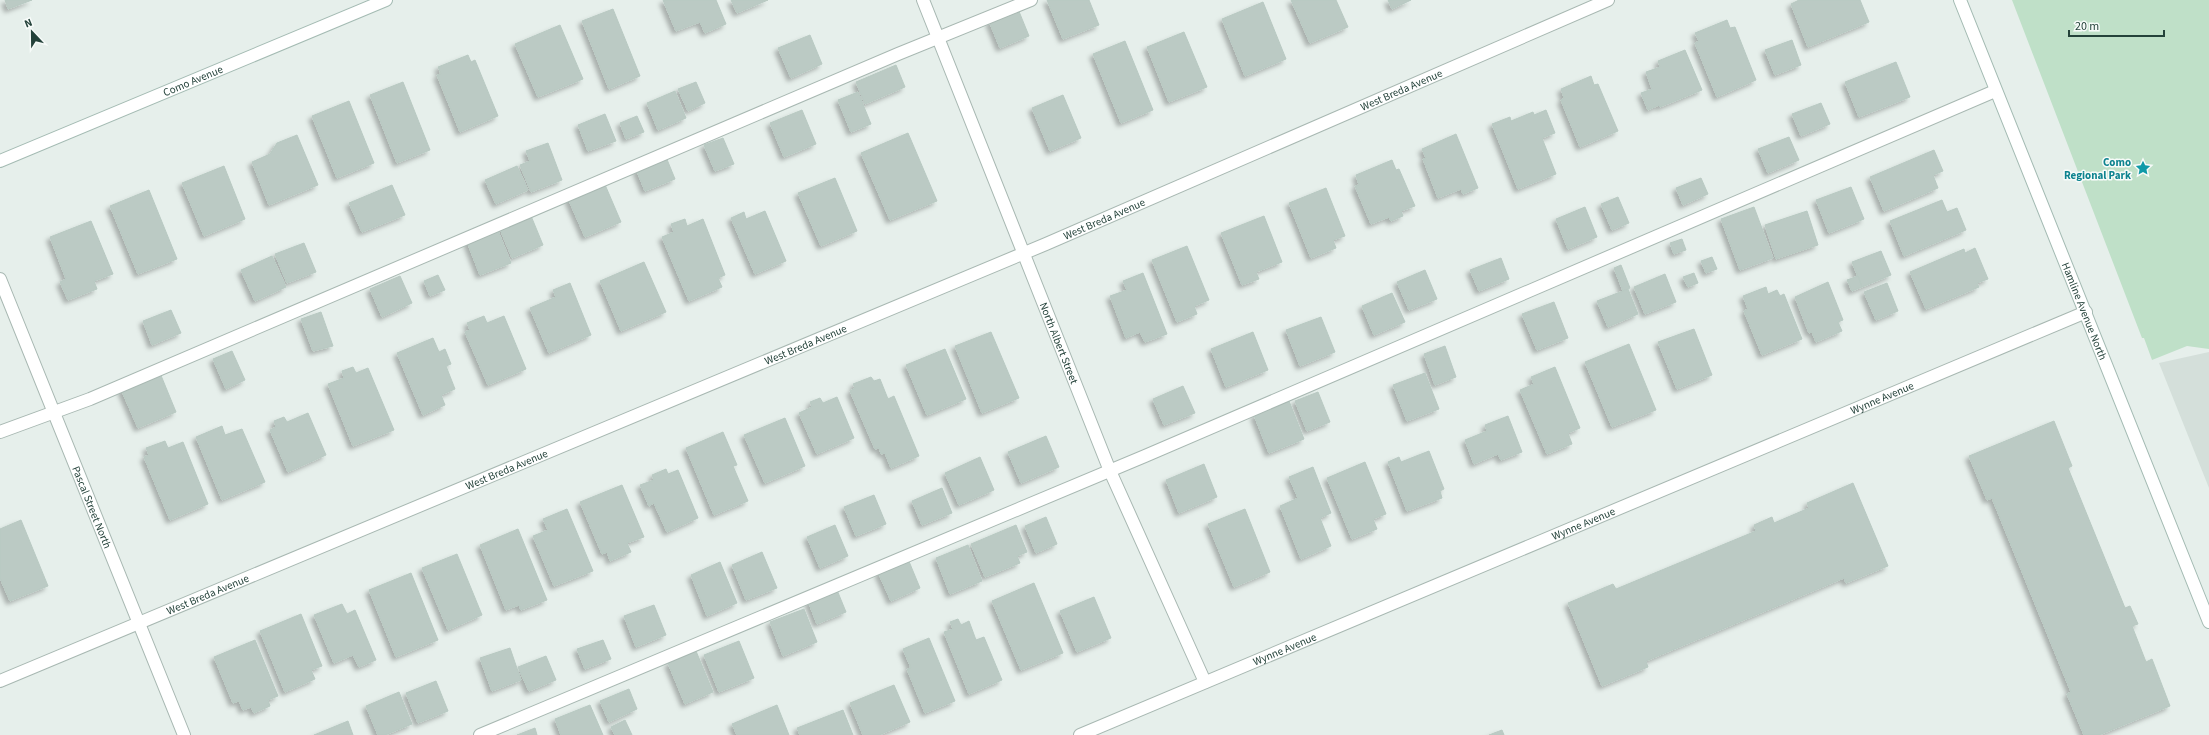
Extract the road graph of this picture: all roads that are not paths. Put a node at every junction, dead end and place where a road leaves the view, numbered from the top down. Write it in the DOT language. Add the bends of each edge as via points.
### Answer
graph roads {
  1 [pos="386,0"];
  2 [pos="924,0"];
  3 [pos="1031,0"];
  4 [pos="1608,0"];
  5 [pos="1960,0"];
  6 [pos="938,37"];
  7 [pos="1996,91"];
  8 [pos="0,161"];
  9 [pos="1022,253"];
  10 [pos="0,278"];
  11 [pos="2086,312"];
  12 [pos="54,412"];
  13 [pos="0,432"];
  14 [pos="1110,471"];
  15 [pos="140,622"];
  16 [pos="2209,622"];
  17 [pos="0,680"];
  18 [pos="1205,682"];
  19 [pos="184,735"];
  20 [pos="480,735"];
  21 [pos="1080,735"];
  1 -- 8 [label="street, Como Avenue"];
  2 -- 6 [label="street, North Albert Street"];
  3 -- 6 [label="street"];
  4 -- 9 [label="street, West Breda Avenue"];
  5 -- 7 [label="street, Hamline Avenue North"];
  6 -- 9 [label="street, North Albert Street"];
  6 -- 12 [label="street" via="90,400"];
  7 -- 11 [label="street, Hamline Avenue North"];
  7 -- 14 [label="street"];
  9 -- 14 [label="street, North Albert Street"];
  9 -- 15 [label="street, West Breda Avenue"];
  10 -- 12 [label="street, Pascal Street North"];
  11 -- 16 [label="street, Hamline Avenue North"];
  11 -- 18 [label="street, Wynne Avenue"];
  12 -- 13 [label="street"];
  12 -- 15 [label="street, Pascal Street North"];
  14 -- 18 [label="street, North Albert Street"];
  14 -- 20 [label="street"];
  15 -- 17 [label="street, West Breda Avenue"];
  15 -- 19 [label="street, Pascal Street North"];
  18 -- 21 [label="street, Wynne Avenue"];
}
